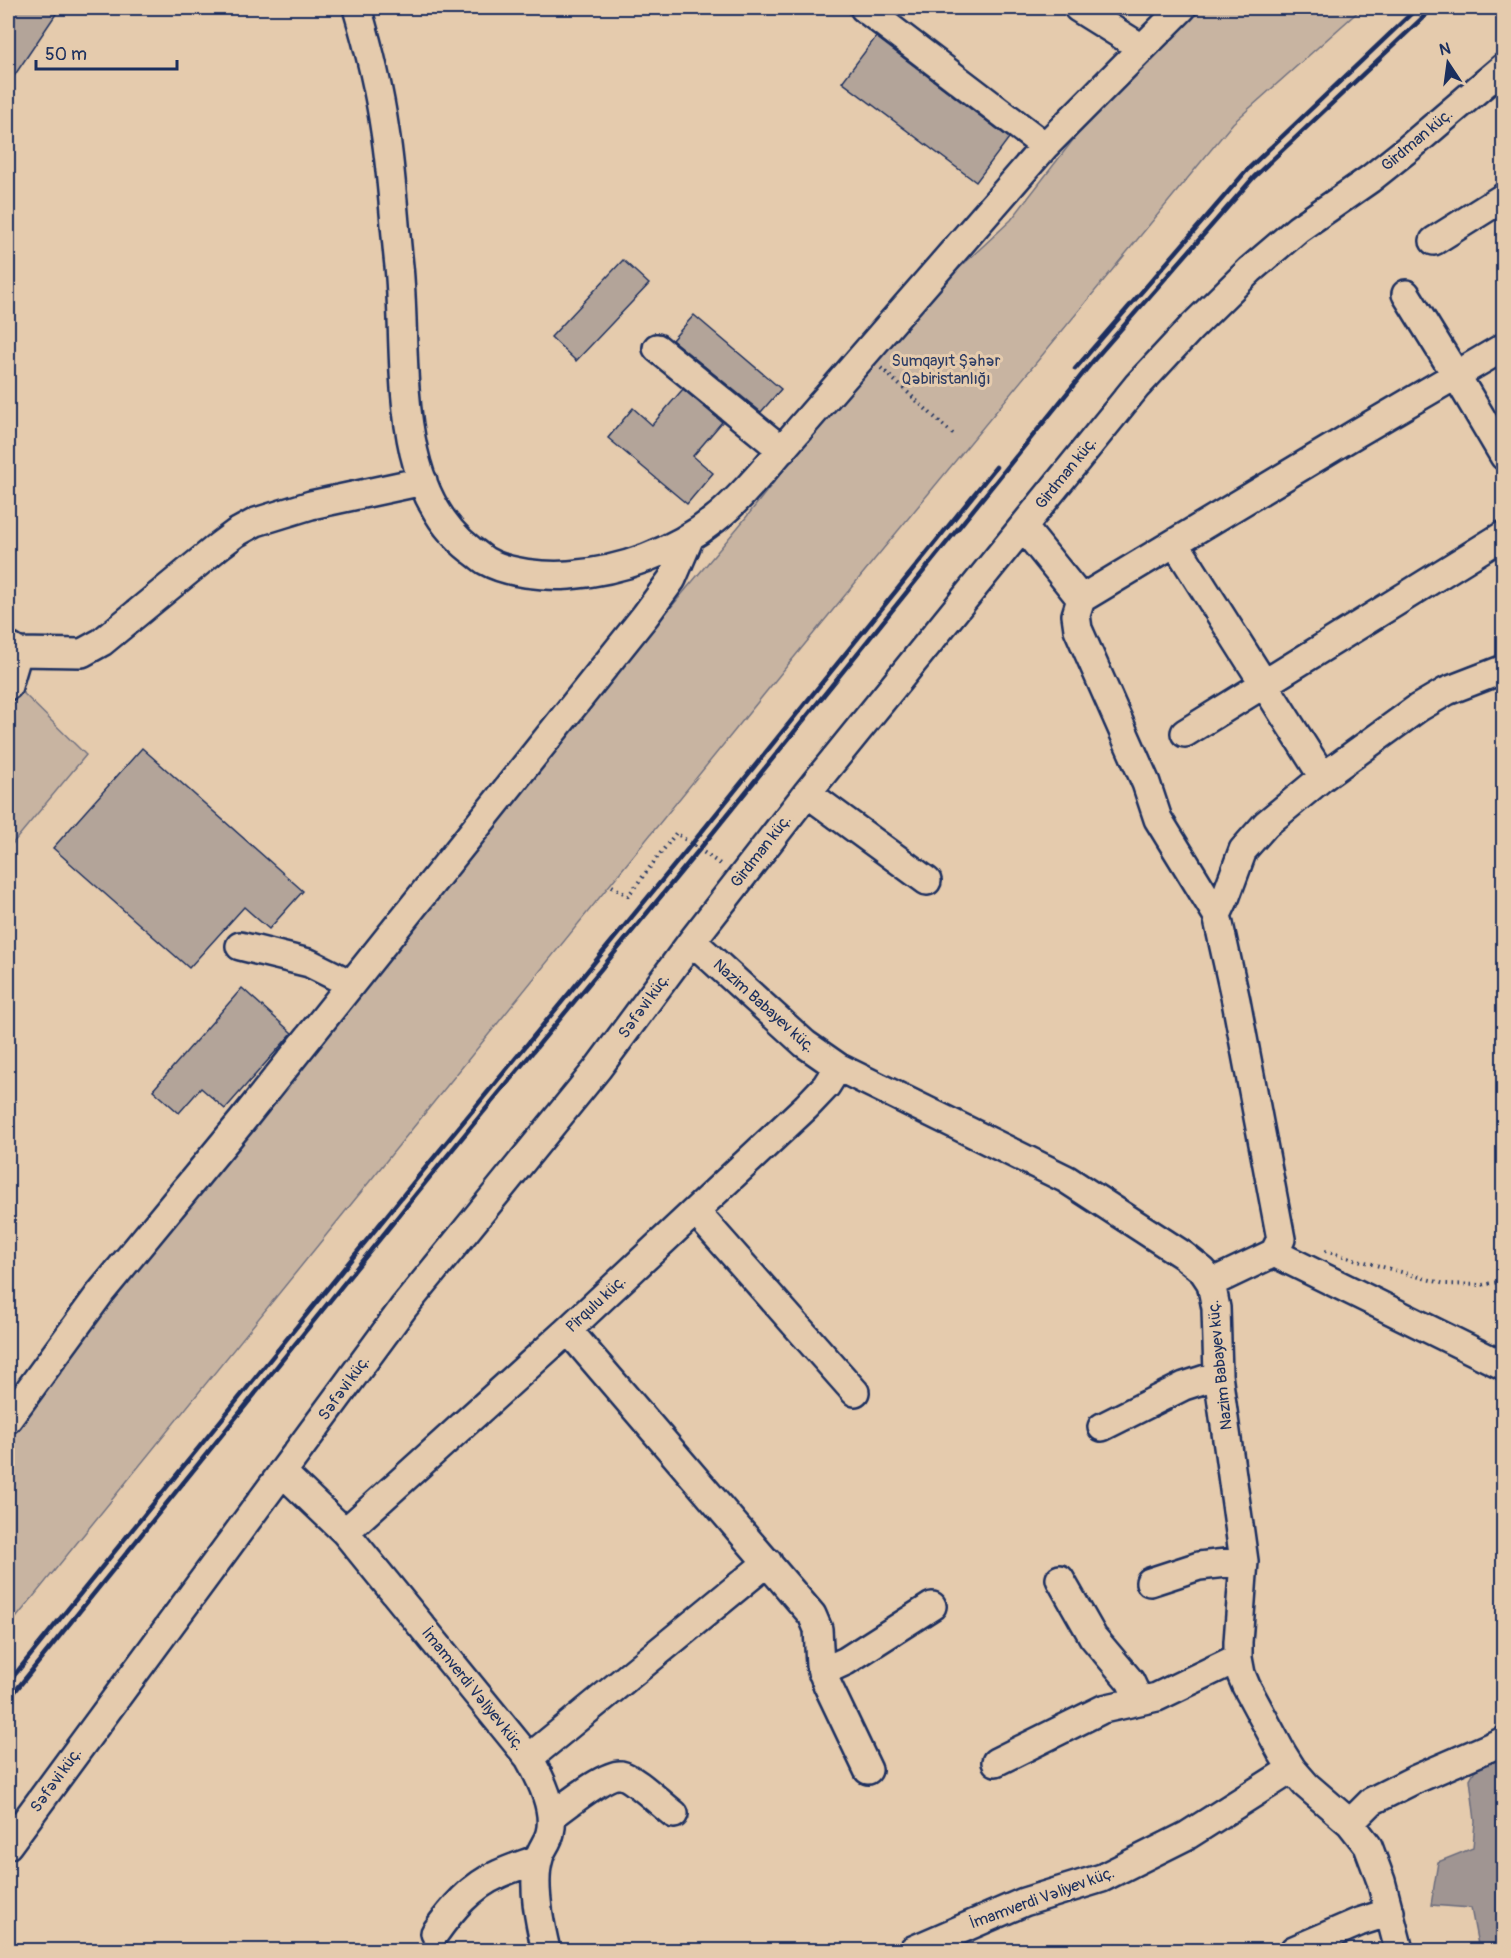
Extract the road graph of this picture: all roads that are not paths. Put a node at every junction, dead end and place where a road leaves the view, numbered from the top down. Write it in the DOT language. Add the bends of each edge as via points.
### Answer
graph roads {
  1 [pos="357,8"];
  2 [pos="864,8"];
  3 [pos="1078,8"];
  4 [pos="1182,8"];
  5 [pos="1142,48"];
  6 [pos="1503,67"];
  7 [pos="1045,146"];
  8 [pos="1503,197"];
  9 [pos="1434,240"];
  10 [pos="1406,294"];
  11 [pos="1503,347"];
  12 [pos="657,348"];
  13 [pos="1456,375"];
  14 [pos="782,450"];
  15 [pos="1503,456"];
  16 [pos="423,481"];
  17 [pos="1023,527"];
  18 [pos="1503,535"];
  19 [pos="690,537"];
  20 [pos="1175,543"];
  21 [pos="1081,599"];
  22 [pos="13,649"];
  23 [pos="1503,669"];
  24 [pos="1264,684"];
  25 [pos="8,687"];
  26 [pos="1185,733"];
  27 [pos="1323,777"];
  28 [pos="807,793"];
  29 [pos="927,881"];
  30 [pos="1216,915"];
  31 [pos="692,941"];
  32 [pos="240,946"];
  33 [pos="351,984"];
  34 [pos="838,1067"];
  35 [pos="695,1211"];
  36 [pos="1274,1253"];
  37 [pos="1211,1283"];
  38 [pos="568,1330"];
  39 [pos="1503,1366"];
  40 [pos="1218,1375"];
  41 [pos="855,1392"];
  42 [pos="8,1419"];
  43 [pos="1102,1427"];
  44 [pos="282,1472"];
  45 [pos="345,1532"];
  46 [pos="1244,1561"];
  47 [pos="768,1562"];
  48 [pos="1060,1579"];
  49 [pos="1150,1582"];
  50 [pos="932,1606"];
  51 [pos="1238,1658"];
  52 [pos="822,1672"];
  53 [pos="1139,1700"];
  54 [pos="1503,1741"];
  55 [pos="529,1758"];
  56 [pos="996,1762"];
  57 [pos="1292,1769"];
  58 [pos="868,1770"];
  59 [pos="674,1814"];
  60 [pos="552,1816"];
  61 [pos="1350,1823"];
  62 [pos="8,1845"];
  63 [pos="538,1859"];
  64 [pos="1390,1912"];
  65 [pos="435,1933"];
  66 [pos="546,1950"];
  67 [pos="913,1950"];
  68 [pos="1294,1950"];
  69 [pos="1399,1950"];
  1 -- 16 [label="street" via="386,133 400,273 407,404 412,444"];
  2 -- 7 [label="street"];
  3 -- 5 [label="street"];
  4 -- 5 [label="street"];
  5 -- 7 [label="street"];
  6 -- 17 [label="street, Girdman küç." via="1409,148 1298,229 1250,270 1137,386"];
  7 -- 14 [label="street"];
  8 -- 9 [label="street"];
  10 -- 13 [label="street"];
  11 -- 13 [label="street"];
  12 -- 14 [label="street"];
  13 -- 15 [label="street"];
  13 -- 20 [label="street"];
  14 -- 19 [label="street" via="738,498"];
  16 -- 19 [label="street" via="436,511 456,538 487,561 520,572 551,576 590,574 630,564"];
  16 -- 22 [label="street" via="311,505 256,522 220,545 102,642 82,653"];
  17 -- 21 [label="street"];
  17 -- 28 [label="street, Girdman küç."];
  18 -- 24 [label="street"];
  19 -- 33 [label="street" via="672,579 645,616"];
  20 -- 21 [label="street"];
  20 -- 24 [label="street"];
  21 -- 30 [label="street" via="1076,615 1078,629 1158,819"];
  22 -- 25 [label="street"];
  23 -- 27 [label="street" via="1447,691 1418,708"];
  24 -- 26 [label="street"];
  24 -- 27 [label="street"];
  27 -- 30 [label="street" via="1266,824 1243,850"];
  28 -- 29 [label="street"];
  28 -- 31 [label="street, Girdman küç."];
  30 -- 36 [label="street" via="1281,1239"];
  31 -- 34 [label="street, Nazim Babayev küç." via="805,1044"];
  31 -- 44 [label="street, Səfəvi küç." via="592,1076 404,1307"];
  32 -- 33 [label="street" via="309,963"];
  33 -- 42 [label="street" via="101,1292"];
  34 -- 35 [label="street, Pirqulu küç." via="806,1107"];
  34 -- 37 [label="street, Nazim Babayev küç." via="1066,1179 1184,1255"];
  35 -- 38 [label="street, Pirqulu küç."];
  35 -- 41 [label="street"];
  36 -- 37 [label="street"];
  36 -- 39 [label="street"];
  37 -- 40 [label="street, Nazim Babayev küç." via="1216,1308"];
  38 -- 45 [label="street, Pirqulu küç."];
  38 -- 47 [label="street"];
  40 -- 43 [label="street" via="1184,1386"];
  40 -- 46 [label="street, Nazim Babayev küç."];
  44 -- 45 [label="street, İmamverdi Vəliyev küç."];
  44 -- 62 [label="street, Səfəvi küç."];
  45 -- 55 [label="street, İmamverdi Vəliyev küç."];
  46 -- 49 [label="street" via="1199,1566"];
  46 -- 51 [label="street, Nazim Babayev küç."];
  47 -- 52 [label="street" via="812,1616 818,1629"];
  47 -- 55 [label="street"];
  48 -- 53 [label="street" via="1093,1637 1130,1681"];
  50 -- 52 [label="street"];
  51 -- 53 [label="street" via="1169,1692"];
  51 -- 57 [label="street, Nazim Babayev küç." via="1245,1686"];
  52 -- 58 [label="street"];
  53 -- 56 [label="street" via="1103,1709"];
  54 -- 61 [label="street" via="1372,1802"];
  55 -- 60 [label="street, İmamverdi Vəliyev küç."];
  57 -- 61 [label="street, Nazim Babayev küç."];
  57 -- 67 [label="street, İmamverdi Vəliyev küç." via="1188,1835 1102,1878 1024,1902"];
  59 -- 60 [label="street" via="618,1774 606,1778"];
  60 -- 63 [label="street" via="550,1834"];
  61 -- 64 [label="street, Nazim Babayev küç." via="1368,1846"];
  63 -- 65 [label="street" via="497,1874 477,1887 452,1909"];
  63 -- 66 [label="street" via="536,1890"];
  64 -- 68 [label="street"];
  64 -- 69 [label="street, Nazim Babayev küç."];
}
